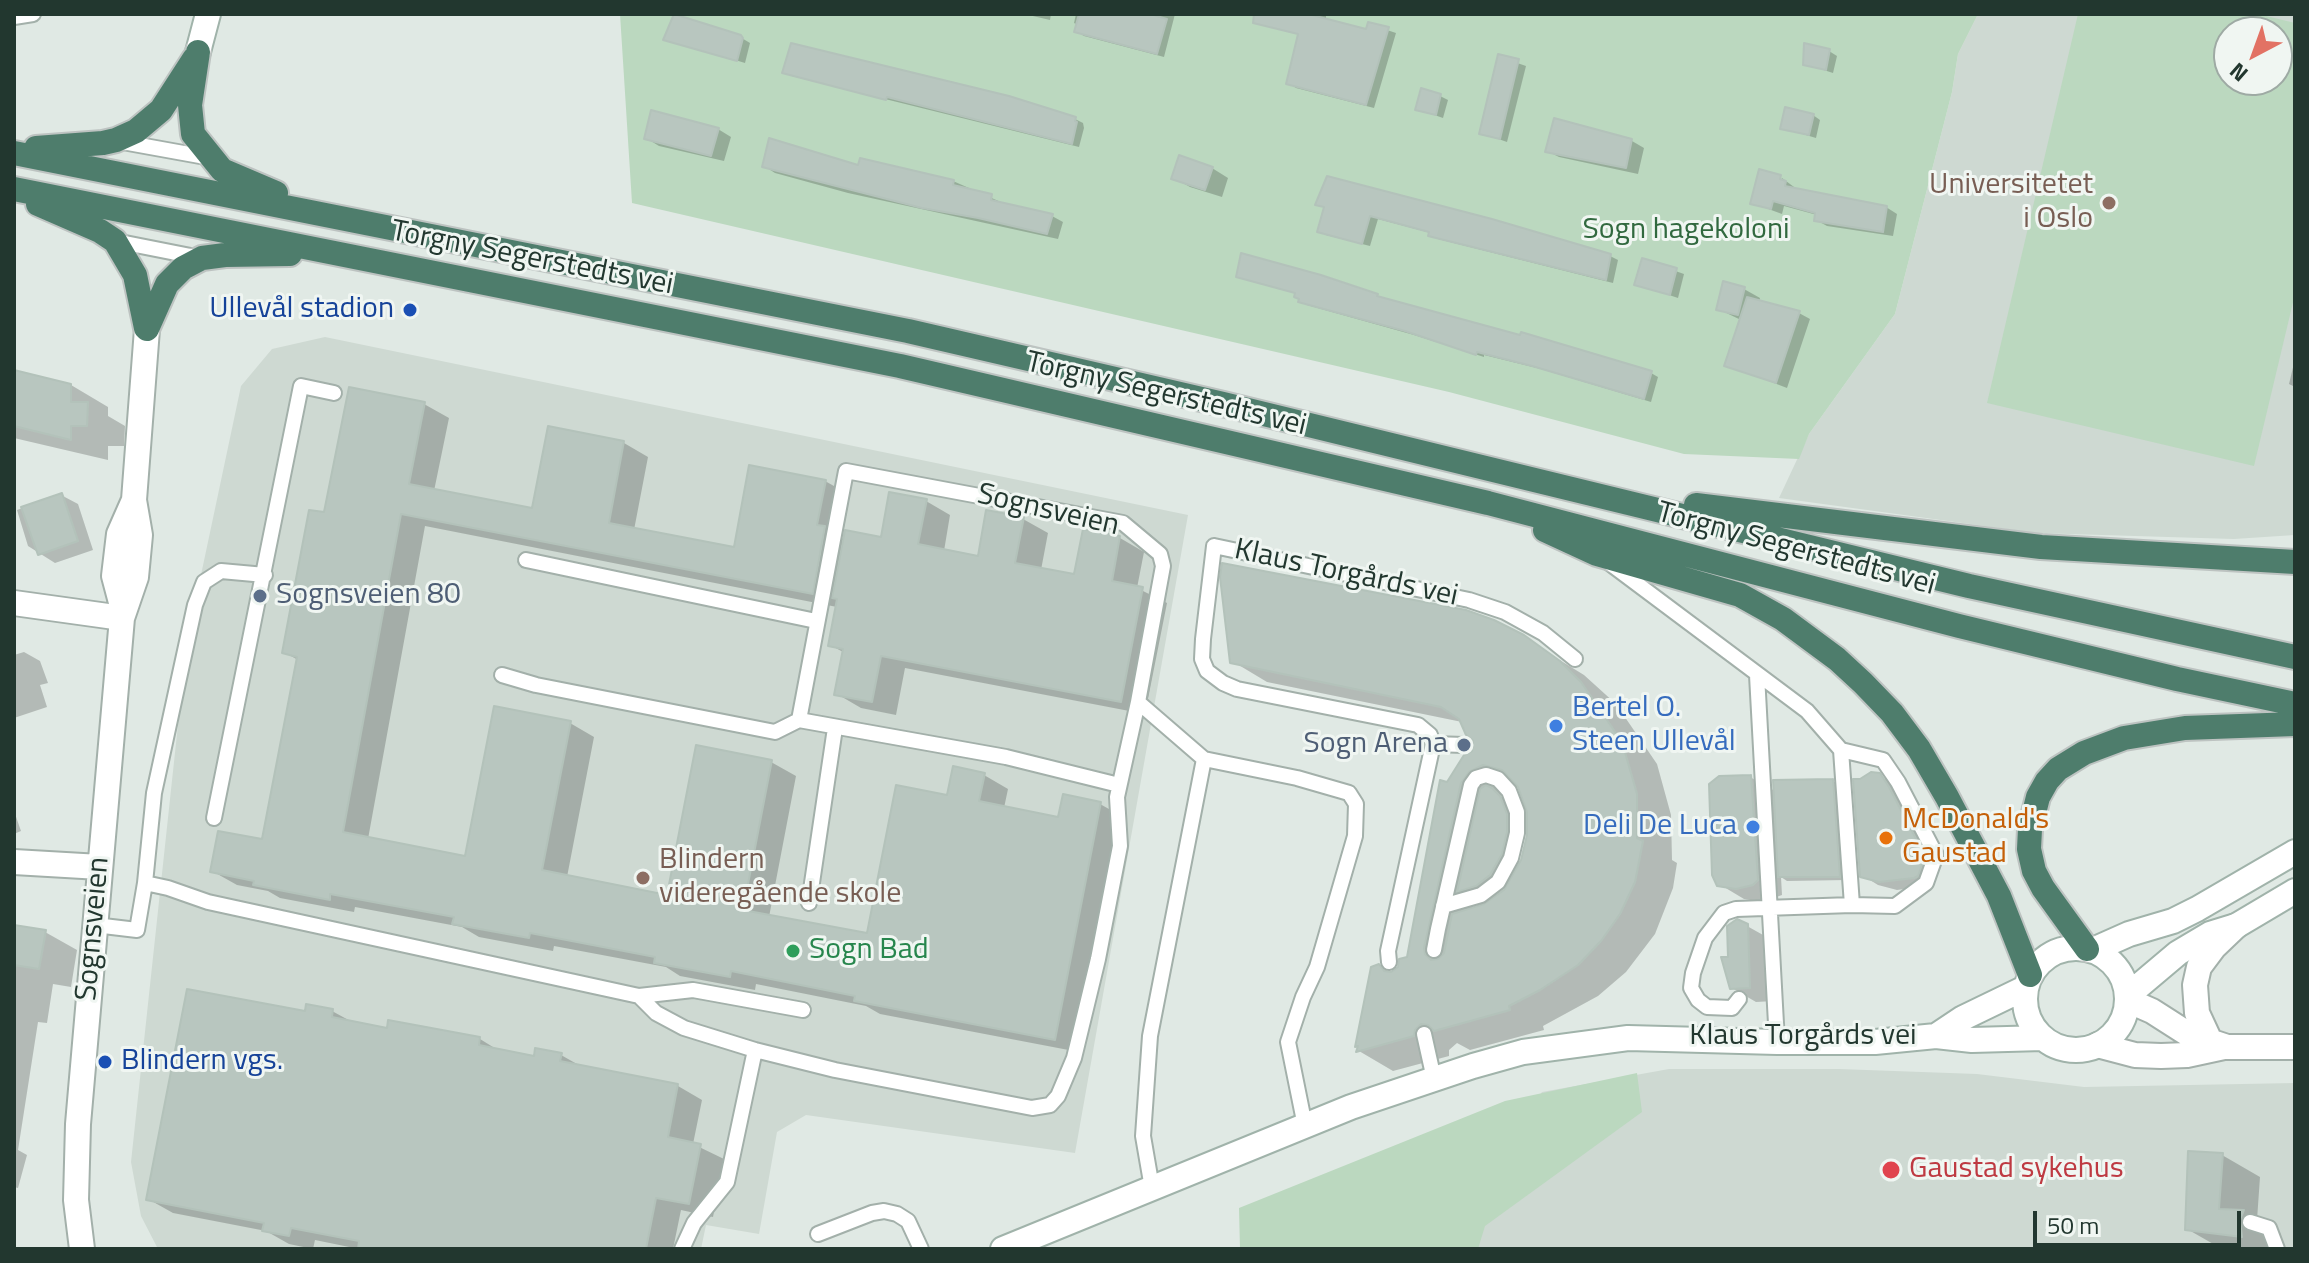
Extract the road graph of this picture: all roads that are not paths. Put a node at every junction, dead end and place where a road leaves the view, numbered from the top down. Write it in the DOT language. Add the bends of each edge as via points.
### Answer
graph roads {
  1 [pos="33,14"];
  2 [pos="208,14"];
  3 [pos="14,17"];
  4 [pos="198,52"];
  5 [pos="116,140"];
  6 [pos="14,151"];
  7 [pos="211,158"];
  8 [pos="14,191"];
  9 [pos="342,217"];
  10 [pos="115,241"];
  11 [pos="338,253"];
  12 [pos="202,258"];
  13 [pos="147,329"];
  14 [pos="334,393"];
  15 [pos="1566,487"];
  16 [pos="1488,503"];
  17 [pos="1597,554"];
  18 [pos="526,560"];
  19 [pos="2295,562"];
  20 [pos="265,575"];
  21 [pos="14,603"];
  22 [pos="123,614"];
  23 [pos="816,621"];
  24 [pos="2295,657"];
  25 [pos="1575,659"];
  26 [pos="502,675"];
  27 [pos="1757,675"];
  28 [pos="1138,702"];
  29 [pos="2295,704"];
  30 [pos="799,720"];
  31 [pos="2295,724"];
  32 [pos="835,728"];
  33 [pos="1433,744"];
  34 [pos="1464,745"];
  35 [pos="1841,750"];
  36 [pos="1204,759"];
  37 [pos="1119,785"];
  38 [pos="214,818"];
  39 [pos="2295,852"];
  40 [pos="14,862"];
  41 [pos="100,867"];
  42 [pos="145,883"];
  43 [pos="2295,891"];
  44 [pos="809,903"];
  45 [pos="1852,905"];
  46 [pos="1443,906"];
  47 [pos="1770,908"];
  48 [pos="95,925"];
  49 [pos="2236,926"];
  50 [pos="1434,950"];
  51 [pos="2090,950"];
  52 [pos="1389,962"];
  53 [pos="2028,982"];
  54 [pos="639,996"];
  55 [pos="2127,998"];
  56 [pos="1739,999"];
  57 [pos="803,1010"];
  58 [pos="1424,1034"];
  59 [pos="1936,1036"];
  60 [pos="2043,1038"];
  61 [pos="1777,1042"];
  62 [pos="2219,1044"];
  63 [pos="2097,1045"];
  64 [pos="2295,1047"];
  65 [pos="755,1050"];
  66 [pos="1434,1079"];
  67 [pos="1305,1126"];
  68 [pos="1152,1188"];
  69 [pos="2250,1222"];
  70 [pos="818,1234"];
  71 [pos="82,1249"];
  72 [pos="682,1249"];
  73 [pos="921,1249"];
  74 [pos="1003,1249"];
  75 [pos="2277,1249"];
  1 -- 3 [label="lane"];
  2 -- 4 [label="main road"];
  4 -- 5 [label="highway" via="161,110"];
  4 -- 7 [label="highway" via="190,105 193,134"];
  5 -- 6 [label="highway"];
  5 -- 7 [label="lane"];
  6 -- 9 [label="highway, Torgny Segerstedts vei"];
  7 -- 9 [label="highway" via="237,178"];
  8 -- 10 [label="highway"];
  8 -- 11 [label="highway, Torgny Segerstedts vei"];
  9 -- 15 [label="highway, Torgny Segerstedts vei" via="908,331"];
  10 -- 12 [label="lane"];
  10 -- 13 [label="highway" via="135,275"];
  11 -- 12 [label="highway"];
  11 -- 16 [label="highway, Torgny Segerstedts vei" via="900,366"];
  12 -- 13 [label="highway" via="167,284"];
  13 -- 22 [label="main road, Sognsveien" via="134,500 119,534 114,576"];
  14 -- 20 [label="lane" via="301,386"];
  15 -- 19 [label="highway" via="2002,543"];
  15 -- 24 [label="highway, Torgny Segerstedts vei" via="1969,586"];
  16 -- 17 [label="highway"];
  16 -- 29 [label="highway, Torgny Segerstedts vei" via="1959,626"];
  17 -- 27 [label="lane"];
  17 -- 53 [label="highway" via="1740,595 1783,619 1863,683 1919,749 1947,797 1990,875"];
  18 -- 23 [label="lane"];
  20 -- 38 [label="lane"];
  20 -- 42 [label="lane" via="221,571 204,582 195,605 154,793"];
  21 -- 22 [label="main road"];
  22 -- 41 [label="main road, Sognsveien"];
  23 -- 28 [label="lane, Sognsveien" via="846,471 1123,523 1160,554 1163,566"];
  23 -- 30 [label="lane, Sognsveien"];
  25 -- 33 [label="lane, Klaus Torgårds vei" via="1543,633 1469,600 1214,546 1203,639 1207,671 1237,689 1418,725"];
  26 -- 30 [label="lane" via="775,732"];
  27 -- 35 [label="lane" via="1807,711"];
  27 -- 47 [label="lane"];
  28 -- 36 [label="lane"];
  28 -- 37 [label="lane, Sognsveien"];
  30 -- 32 [label="lane"];
  31 -- 51 [label="highway" via="2185,728 2124,738 2084,753 2047,781 2030,829 2034,871"];
  32 -- 37 [label="lane" via="1006,757"];
  32 -- 44 [label="lane"];
  33 -- 34 [label="lane"];
  33 -- 52 [label="lane"];
  35 -- 45 [label="lane"];
  35 -- 45 [label="lane" via="1883,760 1936,855 1926,883 1895,906"];
  36 -- 67 [label="lane" via="1349,793 1356,804 1355,836 1317,967 1288,1042"];
  36 -- 68 [label="lane" via="1150,1036 1143,1136"];
  37 -- 65 [label="lane, Sognsveien" via="1120,846 1098,959 1074,1058 1050,1105 1032,1108"];
  39 -- 51 [label="main road" via="2197,909"];
  40 -- 41 [label="main road"];
  41 -- 48 [label="main road, Sognsveien"];
  42 -- 48 [label="lane" via="137,930"];
  42 -- 54 [label="lane" via="208,902"];
  43 -- 49 [label="main road"];
  45 -- 47 [label="lane"];
  46 -- 46 [label="lane" via="1471,785 1486,775 1498,779 1517,812 1511,858 1498,882 1481,895"];
  46 -- 50 [label="lane"];
  47 -- 56 [label="lane" via="1724,913 1705,938 1693,973 1691,988 1707,1007 1732,1008"];
  47 -- 61 [label="lane"];
  48 -- 71 [label="main road, Sognsveien" via="75,1168"];
  49 -- 55 [label="main road" via="2178,953"];
  49 -- 62 [label="main road" via="2199,967 2195,985 2197,1013"];
  51 -- 53 [label="main road" via="2060,950 2038,964"];
  51 -- 55 [label="main road" via="2116,967"];
  53 -- 59 [label="main road, Klaus Torgårds vei"];
  53 -- 60 [label="main road" via="2027,1016"];
  54 -- 57 [label="lane" via="693,990"];
  54 -- 65 [label="lane, Sognsveien" via="656,1013 684,1028"];
  55 -- 62 [label="main road" via="2188,1034"];
  55 -- 63 [label="main road" via="2118,1027"];
  58 -- 66 [label="lane"];
  59 -- 60 [label="main road, Klaus Torgårds vei"];
  59 -- 61 [label="main road, Klaus Torgårds vei"];
  60 -- 63 [label="main road" via="2068,1050"];
  61 -- 66 [label="main road, Klaus Torgårds vei" via="1628,1038 1569,1044"];
  62 -- 63 [label="main road" via="2187,1055 2161,1056"];
  62 -- 64 [label="main road"];
  65 -- 72 [label="lane" via="727,1182 694,1223"];
  66 -- 67 [label="main road, Klaus Torgårds vei"];
  67 -- 68 [label="main road, Klaus Torgårds vei"];
  68 -- 74 [label="main road, Klaus Torgårds vei"];
  69 -- 75 [label="lane" via="2269,1228"];
  70 -- 73 [label="lane" via="884,1211 908,1221"];
}
